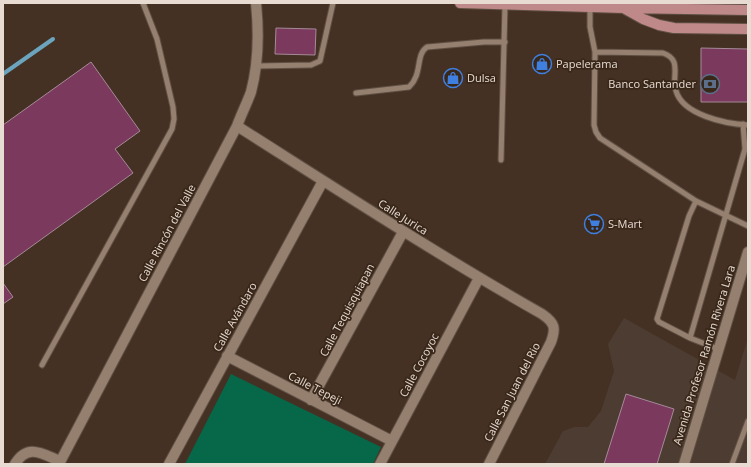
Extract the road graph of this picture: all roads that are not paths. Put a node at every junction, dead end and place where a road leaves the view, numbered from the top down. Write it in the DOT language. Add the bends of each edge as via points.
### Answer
graph roads {
  1 [pos="143,3"];
  2 [pos="256,3"];
  3 [pos="333,3"];
  4 [pos="460,3"];
  5 [pos="505,5"];
  6 [pos="590,7"];
  7 [pos="624,8"];
  8 [pos="748,10"];
  9 [pos="748,29"];
  10 [pos="505,42"];
  11 [pos="595,52"];
  12 [pos="257,66"];
  13 [pos="356,93"];
  14 [pos="746,124"];
  15 [pos="237,126"];
  16 [pos="501,160"];
  17 [pos="323,181"];
  18 [pos="696,201"];
  19 [pos="726,216"];
  20 [pos="748,226"];
  21 [pos="403,232"];
  22 [pos="748,252"];
  23 [pos="479,278"];
  24 [pos="554,329"];
  25 [pos="690,338"];
  26 [pos="718,349"];
  27 [pos="227,356"];
  28 [pos="42,365"];
  29 [pos="312,400"];
  30 [pos="748,422"];
  31 [pos="392,441"];
  32 [pos="60,463"];
  33 [pos="15,464"];
  34 [pos="169,464"];
  35 [pos="380,464"];
  36 [pos="489,464"];
  37 [pos="684,464"];
  38 [pos="732,464"];
  1 -- 28 [label="lane" via="157,39 173,107 172,129"];
  2 -- 12 [label="street, Calle Rincón del Valle" via="259,31"];
  3 -- 12 [label="lane" via="320,61 311,64"];
  4 -- 5 [label="main road"];
  5 -- 6 [label="main road"];
  5 -- 10 [label="lane"];
  6 -- 7 [label="main road"];
  6 -- 11 [label="lane" via="590,27"];
  7 -- 8 [label="main road"];
  7 -- 9 [label="main road" via="643,19 674,28"];
  10 -- 13 [label="lane" via="427,47 421,54 415,81 409,87"];
  10 -- 16 [label="lane"];
  11 -- 14 [label="lane" via="663,53 670,56 675,62 675,90 693,112 712,119"];
  11 -- 18 [label="lane" via="594,125 600,138"];
  12 -- 15 [label="street, Calle Rincón del Valle"];
  14 -- 19 [label="lane" via="745,149"];
  15 -- 17 [label="street, Calle Jurica"];
  15 -- 32 [label="street, Calle Rincón del Valle"];
  17 -- 21 [label="street, Calle Jurica"];
  17 -- 27 [label="street, Calle Avándaro"];
  18 -- 19 [label="lane"];
  18 -- 25 [label="lane" via="658,313 659,322"];
  19 -- 20 [label="lane"];
  19 -- 25 [label="lane"];
  21 -- 23 [label="street, Calle Jurica"];
  21 -- 29 [label="street, Calle Tequisquiapan"];
  22 -- 26 [label="street, Avenida Profesor Ramón Rivera Lara"];
  23 -- 24 [label="street, Calle Jurica" via="542,314 553,324"];
  23 -- 31 [label="street, Calle Cocoyoc"];
  24 -- 36 [label="street, Calle San Juan del Rio" via="551,342"];
  25 -- 26 [label="lane"];
  26 -- 37 [label="street, Avenida Profesor Ramón Rivera Lara"];
  27 -- 29 [label="street, Calle Tepeji"];
  27 -- 34 [label="street, Calle Avándaro"];
  29 -- 31 [label="street, Calle Tepeji"];
  30 -- 38 [label="lane"];
  31 -- 35 [label="street, Calle Cocoyoc"];
  32 -- 33 [label="street" via="36,451 25,452"];
}
